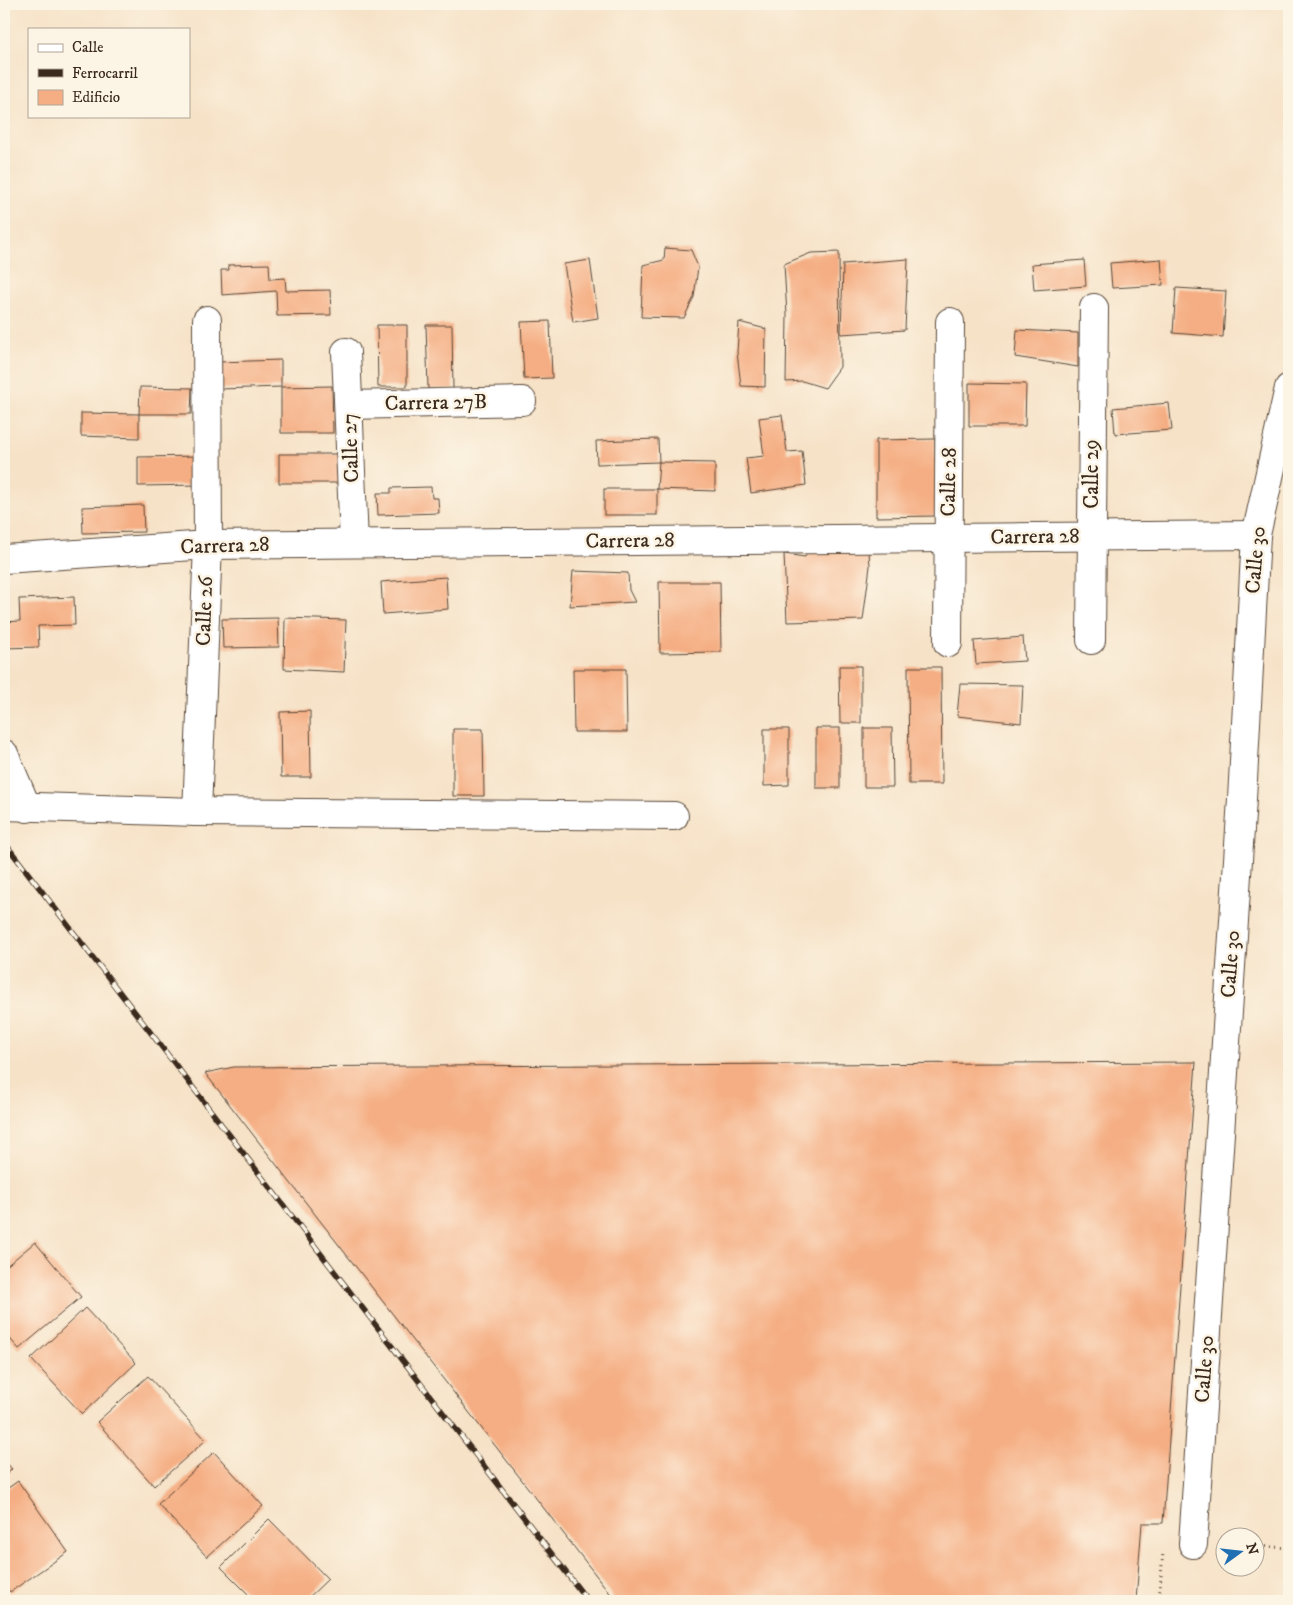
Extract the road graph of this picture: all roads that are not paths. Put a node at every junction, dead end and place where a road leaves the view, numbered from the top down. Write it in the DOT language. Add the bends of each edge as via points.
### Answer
graph roads {
  1 [pos="1094,308"];
  2 [pos="207,320"];
  3 [pos="950,322"];
  4 [pos="346,352"];
  5 [pos="1289,388"];
  6 [pos="522,401"];
  7 [pos="349,405"];
  8 [pos="1256,535"];
  9 [pos="1092,537"];
  10 [pos="948,538"];
  11 [pos="354,543"];
  12 [pos="208,545"];
  13 [pos="4,559"];
  14 [pos="1091,640"];
  15 [pos="948,643"];
  16 [pos="4,754"];
  17 [pos="15,807"];
  18 [pos="197,812"];
  19 [pos="674,816"];
  20 [pos="1193,1544"];
  1 -- 9 [label="street, Calle 29"];
  2 -- 12 [label="street, Calle 26"];
  3 -- 10 [label="street, Calle 28"];
  4 -- 7 [label="street, Calle 27"];
  5 -- 8 [label="street, Calle 30"];
  6 -- 7 [label="street, Carrera 27B"];
  7 -- 11 [label="street, Calle 27"];
  8 -- 9 [label="street, Carrera 28"];
  8 -- 20 [label="street, Calle 30"];
  9 -- 10 [label="street, Carrera 28"];
  9 -- 14 [label="street, Calle 29"];
  10 -- 11 [label="street, Carrera 28"];
  10 -- 15 [label="street, Calle 28"];
  11 -- 12 [label="street, Carrera 28"];
  12 -- 13 [label="street, Carrera 28"];
  12 -- 18 [label="street, Calle 26"];
  16 -- 17 [label="street"];
  17 -- 18 [label="street"];
  18 -- 19 [label="street"];
}
